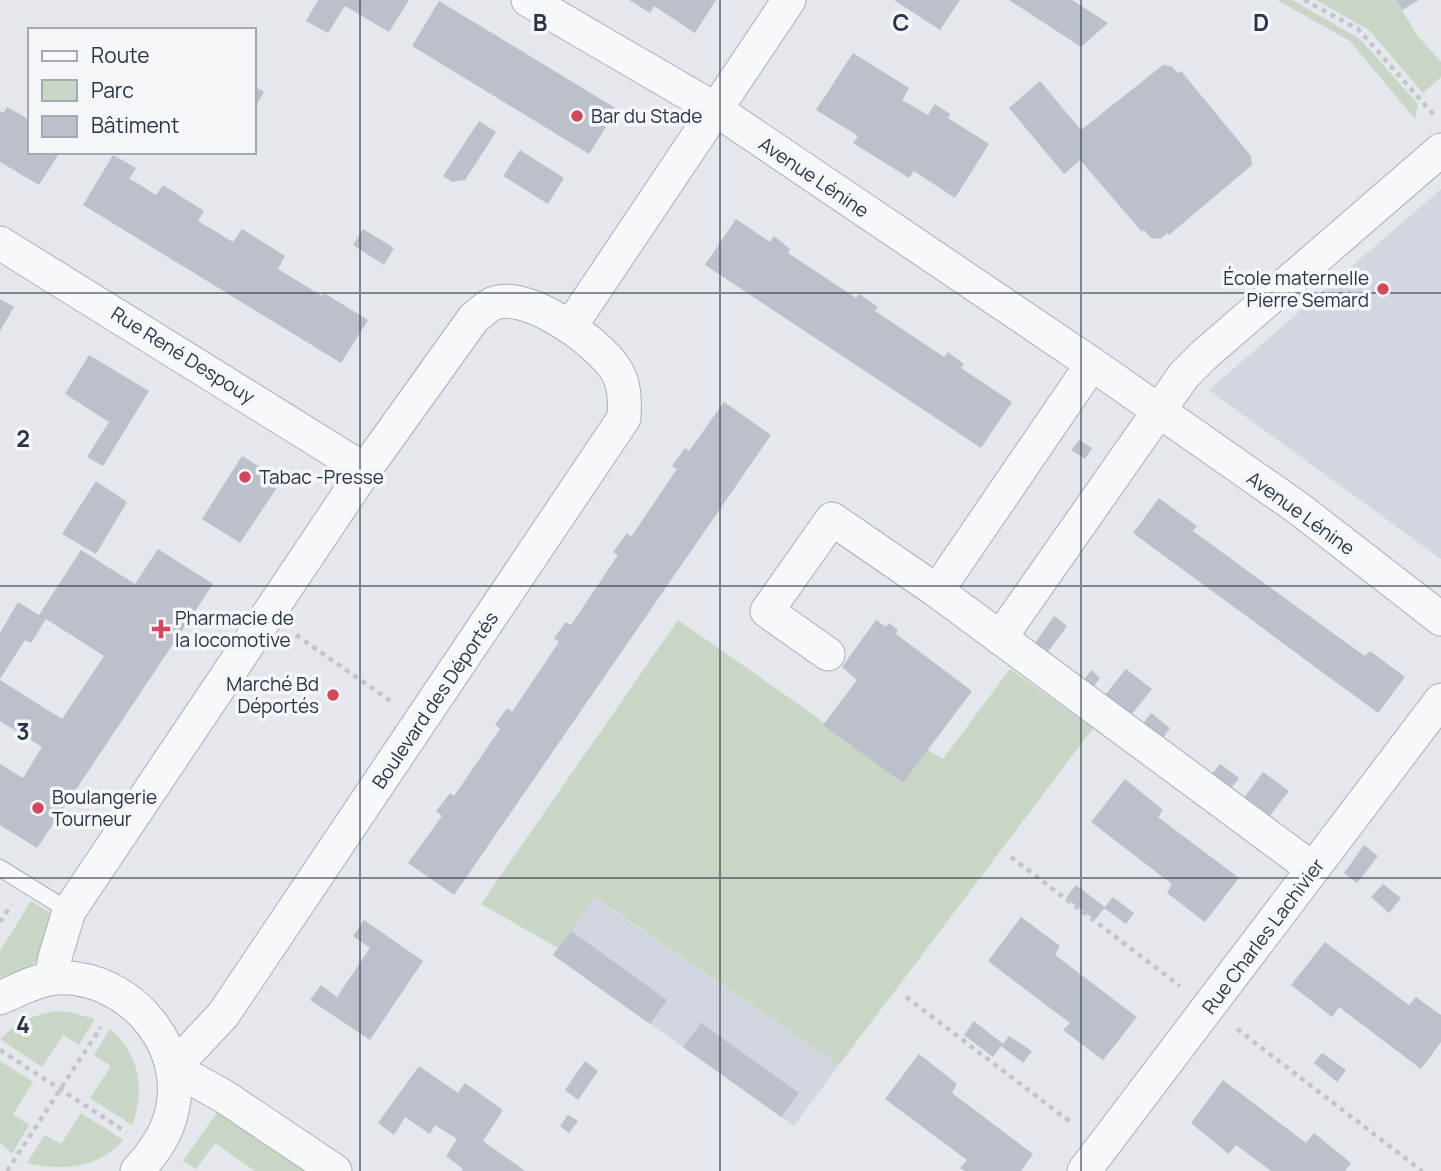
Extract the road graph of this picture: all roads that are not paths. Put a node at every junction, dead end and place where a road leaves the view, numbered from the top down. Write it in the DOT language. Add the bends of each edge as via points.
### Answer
graph roads {
  1 [pos="528,0"];
  2 [pos="789,0"];
  3 [pos="715,110"];
  4 [pos="1441,150"];
  5 [pos="0,243"];
  6 [pos="570,327"];
  7 [pos="1092,364"];
  8 [pos="1158,411"];
  9 [pos="365,470"];
  10 [pos="937,591"];
  11 [pos="1441,619"];
  12 [pos="1000,638"];
  13 [pos="828,654"];
  14 [pos="1441,700"];
  15 [pos="0,868"];
  16 [pos="1313,869"];
  17 [pos="69,911"];
  18 [pos="52,978"];
  19 [pos="0,997"];
  20 [pos="173,1068"];
  21 [pos="1094,1159"];
  22 [pos="146,1161"];
  23 [pos="335,1171"];
  1 -- 3 [label="street, Avenue Lénine"];
  2 -- 3 [label="street"];
  3 -- 6 [label="street"];
  3 -- 7 [label="street, Avenue Lénine"];
  4 -- 8 [label="street" via="1204,355"];
  5 -- 9 [label="street, Rue René Despouy"];
  6 -- 9 [label="street, Boulevard des Déportés" via="528,306 491,304 473,319"];
  6 -- 20 [label="street, Boulevard des Déportés" via="614,367 626,396 624,418 223,1015"];
  7 -- 8 [label="street, Avenue Lénine"];
  7 -- 10 [label="street"];
  8 -- 11 [label="street, Avenue Lénine" via="1298,508"];
  8 -- 12 [label="street"];
  9 -- 17 [label="street, Boulevard des Déportés"];
  10 -- 12 [label="street"];
  10 -- 13 [label="street" via="832,519 767,611"];
  12 -- 16 [label="street"];
  14 -- 16 [label="street, Rue Charles Lachivier"];
  15 -- 17 [label="lane"];
  16 -- 21 [label="street, Rue Charles Lachivier"];
  17 -- 18 [label="street, Boulevard des Déportés"];
  18 -- 19 [label="street"];
  18 -- 20 [label="street" via="98,983 122,994 152,1022"];
  20 -- 22 [label="street" via="174,1097 168,1125"];
  20 -- 23 [label="street"];
}
